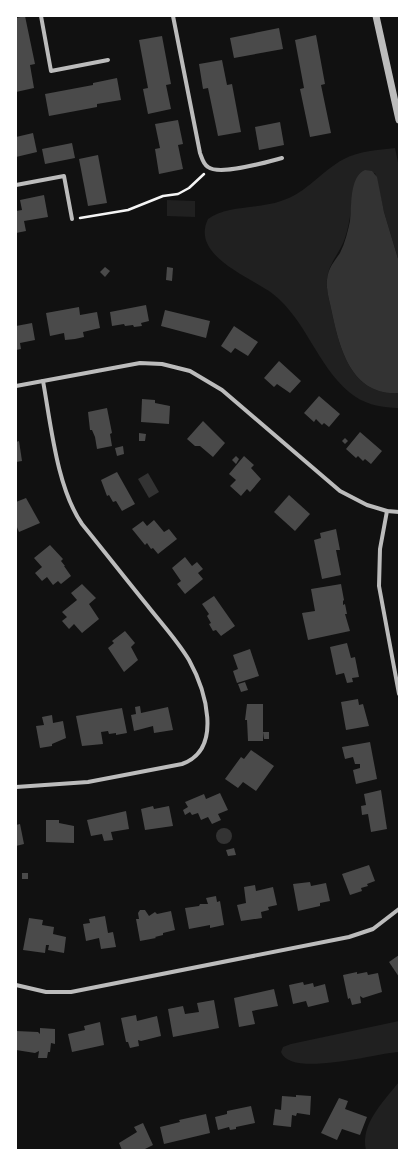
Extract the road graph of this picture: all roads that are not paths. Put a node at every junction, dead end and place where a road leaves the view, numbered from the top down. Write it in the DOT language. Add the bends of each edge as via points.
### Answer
graph roads {
  1 [pos="41,16"];
  2 [pos="173,16"];
  3 [pos="376,16"];
  4 [pos="108,60"];
  5 [pos="398,107"];
  6 [pos="399,120"];
  7 [pos="282,158"];
  8 [pos="16,185"];
  9 [pos="72,219"];
  10 [pos="43,381"];
  11 [pos="16,386"];
  12 [pos="386,511"];
  13 [pos="399,512"];
  14 [pos="399,694"];
  15 [pos="16,787"];
  16 [pos="399,909"];
  17 [pos="16,985"];
  1 -- 4 [label="street" via="51,71"];
  2 -- 7 [label="street" via="202,161 210,168 222,170"];
  3 -- 5 [label="street"];
  5 -- 6 [label="street"];
  8 -- 9 [label="street" via="64,176"];
  10 -- 11 [label="street"];
  10 -- 12 [label="street" via="140,363 162,364 190,371 222,390 335,487 360,502"];
  10 -- 15 [label="street" via="70,505 82,524 175,639 189,661 203,699 208,726 207,739 196,756 179,765 88,782"];
  12 -- 13 [label="street"];
  12 -- 14 [label="street" via="379,553 379,586"];
  16 -- 17 [label="street" via="374,929 341,939 71,992 46,992"];
}
